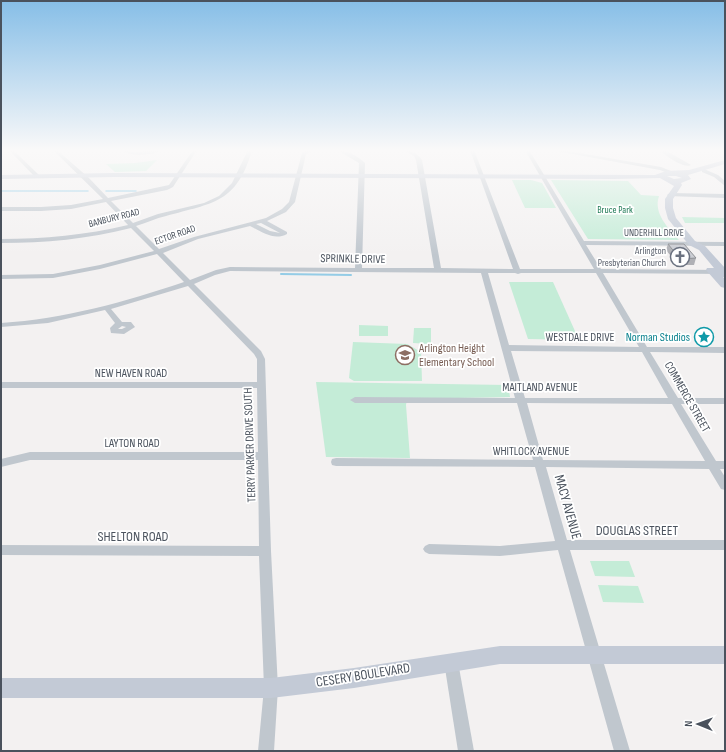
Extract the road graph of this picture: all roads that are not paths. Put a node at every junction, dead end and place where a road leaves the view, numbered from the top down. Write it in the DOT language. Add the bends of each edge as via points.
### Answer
graph roads {
  1 [pos="93,185"];
  2 [pos="172,185"];
  3 [pos="233,185"];
  4 [pos="297,185"];
  5 [pos="361,185"];
  6 [pos="424,185"];
  7 [pos="485,185"];
  8 [pos="548,185"];
  9 [pos="678,185"];
  10 [pos="682,185"];
  11 [pos="673,192"];
  12 [pos="725,196"];
  13 [pos="107,200"];
  14 [pos="1,209"];
  15 [pos="262,221"];
  16 [pos="252,224"];
  17 [pos="132,226"];
  18 [pos="1,240"];
  19 [pos="582,243"];
  20 [pos="692,243"];
  21 [pos="725,244"];
  22 [pos="158,252"];
  23 [pos="358,270"];
  24 [pos="438,271"];
  25 [pos="484,272"];
  26 [pos="518,272"];
  27 [pos="599,272"];
  28 [pos="722,272"];
  29 [pos="1,277"];
  30 [pos="189,283"];
  31 [pos="725,285"];
  32 [pos="106,307"];
  33 [pos="120,324"];
  34 [pos="1,325"];
  35 [pos="506,348"];
  36 [pos="645,349"];
  37 [pos="725,350"];
  38 [pos="1,385"];
  39 [pos="261,385"];
  40 [pos="355,400"];
  41 [pos="521,400"];
  42 [pos="676,401"];
  43 [pos="725,401"];
  44 [pos="264,456"];
  45 [pos="336,462"];
  46 [pos="1,463"];
  47 [pos="539,464"];
  48 [pos="713,465"];
  49 [pos="725,465"];
  50 [pos="725,486"];
  51 [pos="563,545"];
  52 [pos="725,545"];
  53 [pos="429,549"];
  54 [pos="1,550"];
  55 [pos="265,551"];
  56 [pos="594,654"];
  57 [pos="725,655"];
  58 [pos="451,662"];
  59 [pos="1,688"];
  60 [pos="271,688"];
  61 [pos="266,751"];
  62 [pos="466,751"];
  63 [pos="622,751"];
  1 -- 13 [label="street, TERRY PARKER DRIVE SOUTH"];
  2 -- 13 [label="street"];
  3 -- 17 [label="street, BANBURY ROAD" via="220,197 201,205 161,215"];
  4 -- 15 [label="street, ECTOR ROAD" via="289,207 278,215"];
  5 -- 23 [label="street"];
  6 -- 24 [label="street"];
  7 -- 26 [label="street"];
  8 -- 19 [label="street, COMMERCE STREET"];
  9 -- 11 [label="main road"];
  10 -- 11 [label="main road"];
  11 -- 12 [label="street"];
  11 -- 20 [label="main road" via="668,204 672,219"];
  13 -- 14 [label="street" via="56,208"];
  13 -- 17 [label="street, TERRY PARKER DRIVE SOUTH"];
  15 -- 16 [label="street, ECTOR ROAD"];
  15 -- 16 [label="street" via="284,233 281,236 275,235"];
  16 -- 22 [label="street, ECTOR ROAD" via="196,238"];
  17 -- 18 [label="street, BANBURY ROAD" via="67,238"];
  17 -- 22 [label="street, TERRY PARKER DRIVE SOUTH"];
  19 -- 20 [label="street, UNDERHILL DRIVE"];
  19 -- 27 [label="street, COMMERCE STREET"];
  20 -- 21 [label="street, UNDERHILL DRIVE"];
  20 -- 28 [label="main road" via="692,248"];
  22 -- 29 [label="street, ECTOR ROAD" via="75,273"];
  22 -- 30 [label="street, TERRY PARKER DRIVE SOUTH"];
  23 -- 24 [label="street, SPRINKLE DRIVE"];
  23 -- 30 [label="street, SPRINKLE DRIVE" via="230,269"];
  24 -- 25 [label="street, SPRINKLE DRIVE"];
  25 -- 26 [label="street, SPRINKLE DRIVE"];
  25 -- 35 [label="street, MACY AVENUE"];
  26 -- 27 [label="street, SPRINKLE DRIVE"];
  27 -- 28 [label="street, SPRINKLE DRIVE"];
  27 -- 36 [label="street, COMMERCE STREET"];
  28 -- 31 [label="main road"];
  30 -- 32 [label="street, SPRINKLE DRIVE"];
  30 -- 39 [label="street, TERRY PARKER DRIVE SOUTH" via="258,353 261,360"];
  32 -- 33 [label="street"];
  32 -- 34 [label="street, SPRINKLE DRIVE" via="43,322"];
  35 -- 36 [label="street, WESTDALE DRIVE"];
  35 -- 41 [label="street, MACY AVENUE"];
  36 -- 37 [label="street, WESTDALE DRIVE"];
  36 -- 42 [label="street, COMMERCE STREET"];
  38 -- 39 [label="street, NEW HAVEN ROAD"];
  39 -- 44 [label="street, TERRY PARKER DRIVE SOUTH"];
  40 -- 41 [label="street, MAITLAND AVENUE"];
  41 -- 42 [label="street, MAITLAND AVENUE"];
  41 -- 47 [label="street, MACY AVENUE"];
  42 -- 43 [label="street, MAITLAND AVENUE"];
  42 -- 48 [label="street, COMMERCE STREET"];
  44 -- 46 [label="street, LAYTON ROAD" via="37,456"];
  44 -- 55 [label="street, TERRY PARKER DRIVE SOUTH"];
  45 -- 47 [label="street, WHITLOCK AVENUE"];
  47 -- 48 [label="street, WHITLOCK AVENUE"];
  47 -- 51 [label="street, MACY AVENUE"];
  48 -- 49 [label="street, WHITLOCK AVENUE"];
  48 -- 50 [label="street, COMMERCE STREET"];
  51 -- 52 [label="street, DOUGLAS STREET"];
  51 -- 53 [label="street, DOUGLAS STREET" via="500,551"];
  51 -- 56 [label="street, MACY AVENUE"];
  54 -- 55 [label="street, SHELTON ROAD"];
  55 -- 60 [label="street, TERRY PARKER DRIVE SOUTH"];
  56 -- 57 [label="main road, CESERY BOULEVARD"];
  56 -- 58 [label="main road, CESERY BOULEVARD" via="500,655"];
  56 -- 63 [label="street, MACY AVENUE"];
  58 -- 60 [label="main road, CESERY BOULEVARD"];
  58 -- 62 [label="street"];
  59 -- 60 [label="main road, CESERY BOULEVARD"];
  60 -- 61 [label="street, TERRY PARKER DRIVE SOUTH"];
}
